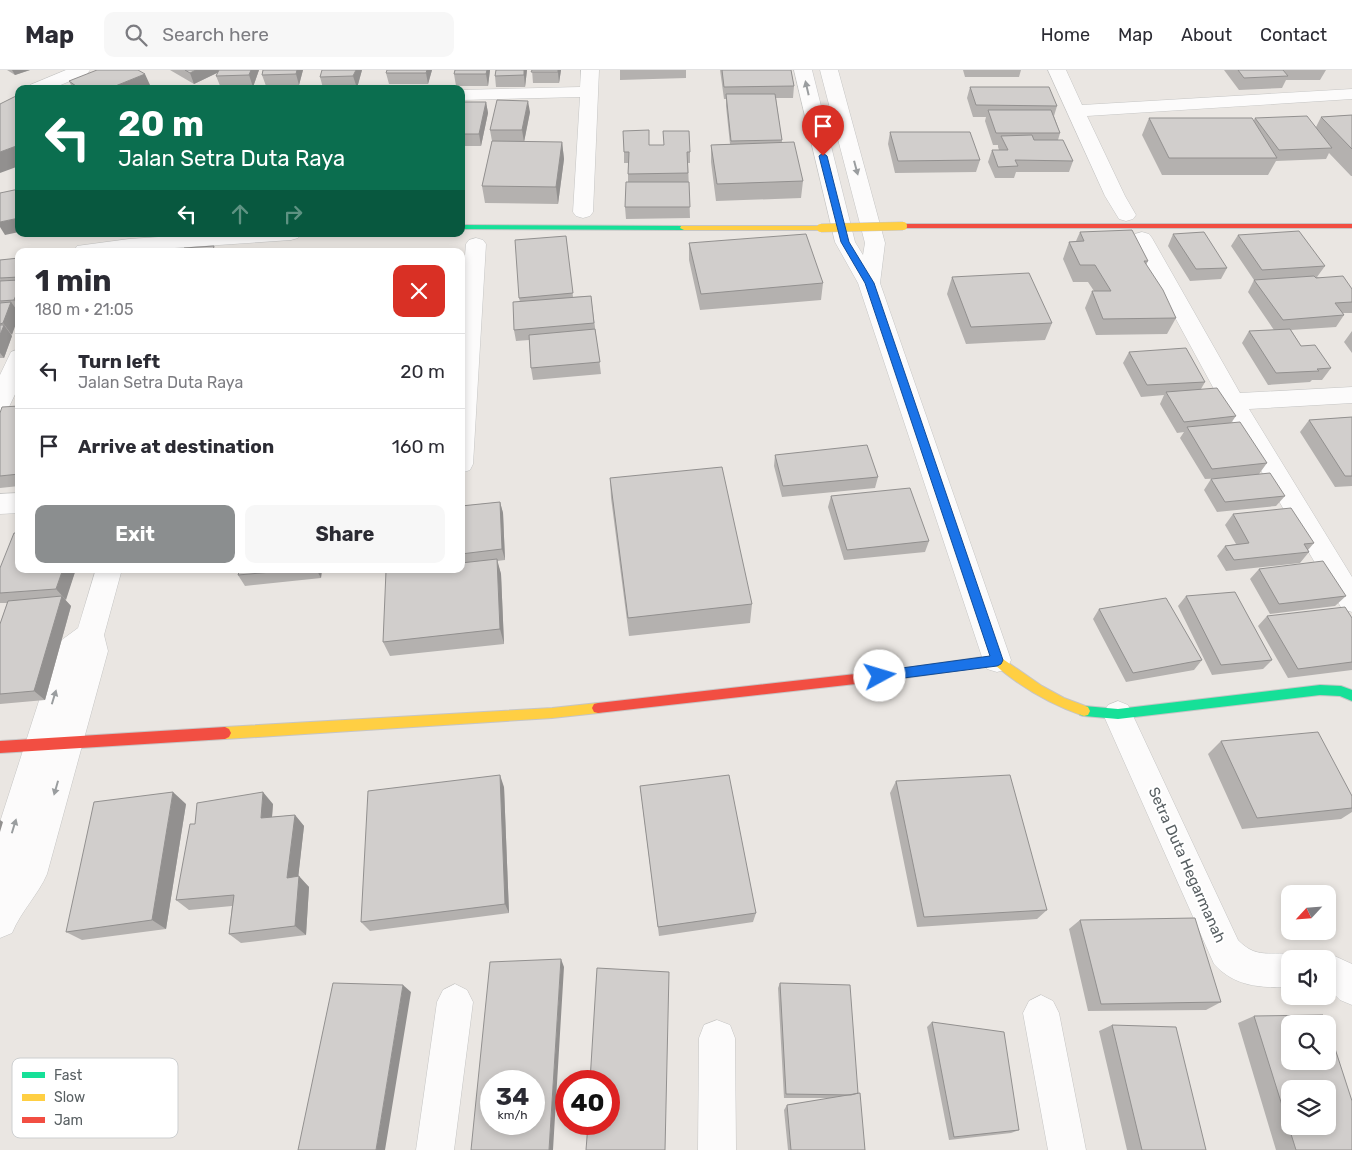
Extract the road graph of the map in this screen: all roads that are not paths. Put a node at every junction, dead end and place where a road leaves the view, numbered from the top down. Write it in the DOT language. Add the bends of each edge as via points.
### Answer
graph roads {
  1 [pos="81,70"];
  2 [pos="590,70"];
  3 [pos="803,70"];
  4 [pos="830,70"];
  5 [pos="1057,70"];
  6 [pos="45,85"];
  7 [pos="589,92"];
  8 [pos="1352,94"];
  9 [pos="465,95"];
  10 [pos="1077,111"];
  11 [pos="831,190"];
  12 [pos="862,191"];
  13 [pos="583,212"];
  14 [pos="1126,215"];
  15 [pos="1352,226"];
  16 [pos="465,227"];
  17 [pos="247,237"];
  18 [pos="1142,238"];
  19 [pos="476,244"];
  20 [pos="106,248"];
  21 [pos="869,283"];
  22 [pos="15,367"];
  23 [pos="1352,395"];
  24 [pos="1233,402"];
  25 [pos="0,403"];
  26 [pos="465,405"];
  27 [pos="15,503"];
  28 [pos="0,504"];
  29 [pos="108,573"];
  30 [pos="1352,601"];
  31 [pos="997,660"];
  32 [pos="1352,696"];
  33 [pos="1118,714"];
  34 [pos="54,742"];
  35 [pos="0,746"];
  36 [pos="0,873"];
  37 [pos="1,908"];
  38 [pos="1281,970"];
  39 [pos="1336,973"];
  40 [pos="1352,988"];
  41 [pos="455,1002"];
  42 [pos="1040,1013"];
  43 [pos="717,1038"];
  44 [pos="435,1150"];
  45 [pos="717,1150"];
  46 [pos="1067,1150"];
  1 -- 6 [label="street"];
  2 -- 7 [label="street"];
  11 -- 3 [label="street, one-way"];
  4 -- 12 [label="street, one-way"];
  5 -- 10 [label="street"];
  7 -- 9 [label="street"];
  7 -- 13 [label="street"];
  8 -- 10 [label="street"];
  10 -- 14 [label="street"];
  11 -- 12 [label="street"];
  11 -- 21 [label="street" via="845,242"];
  12 -- 21 [label="street" via="875,243"];
  15 -- 16 [label="street, bridge"];
  17 -- 20 [label="street"];
  18 -- 24 [label="street"];
  19 -- 26 [label="street"];
  21 -- 31 [label="street"];
  22 -- 25 [label="street"];
  23 -- 24 [label="street"];
  24 -- 30 [label="street"];
  27 -- 28 [label="street"];
  29 -- 34 [label="street" via="90,634 94,651"];
  31 -- 33 [label="street" via="1022,681 1052,699 1085,711"];
  31 -- 34 [label="street" via="938,670 552,713"];
  32 -- 33 [label="street" via="1340,691 1320,690"];
  33 -- 38 [label="street, Setra Duta Hegarmanah" via="1226,952 1235,963 1249,970"];
  34 -- 35 [label="street"];
  36 -- 34 [label="street, one-way"];
  34 -- 37 [label="street, one-way" via="31,874"];
  39 -- 40 [label="street"];
  41 -- 44 [label="street"];
  42 -- 46 [label="street"];
  43 -- 45 [label="street"];
}
